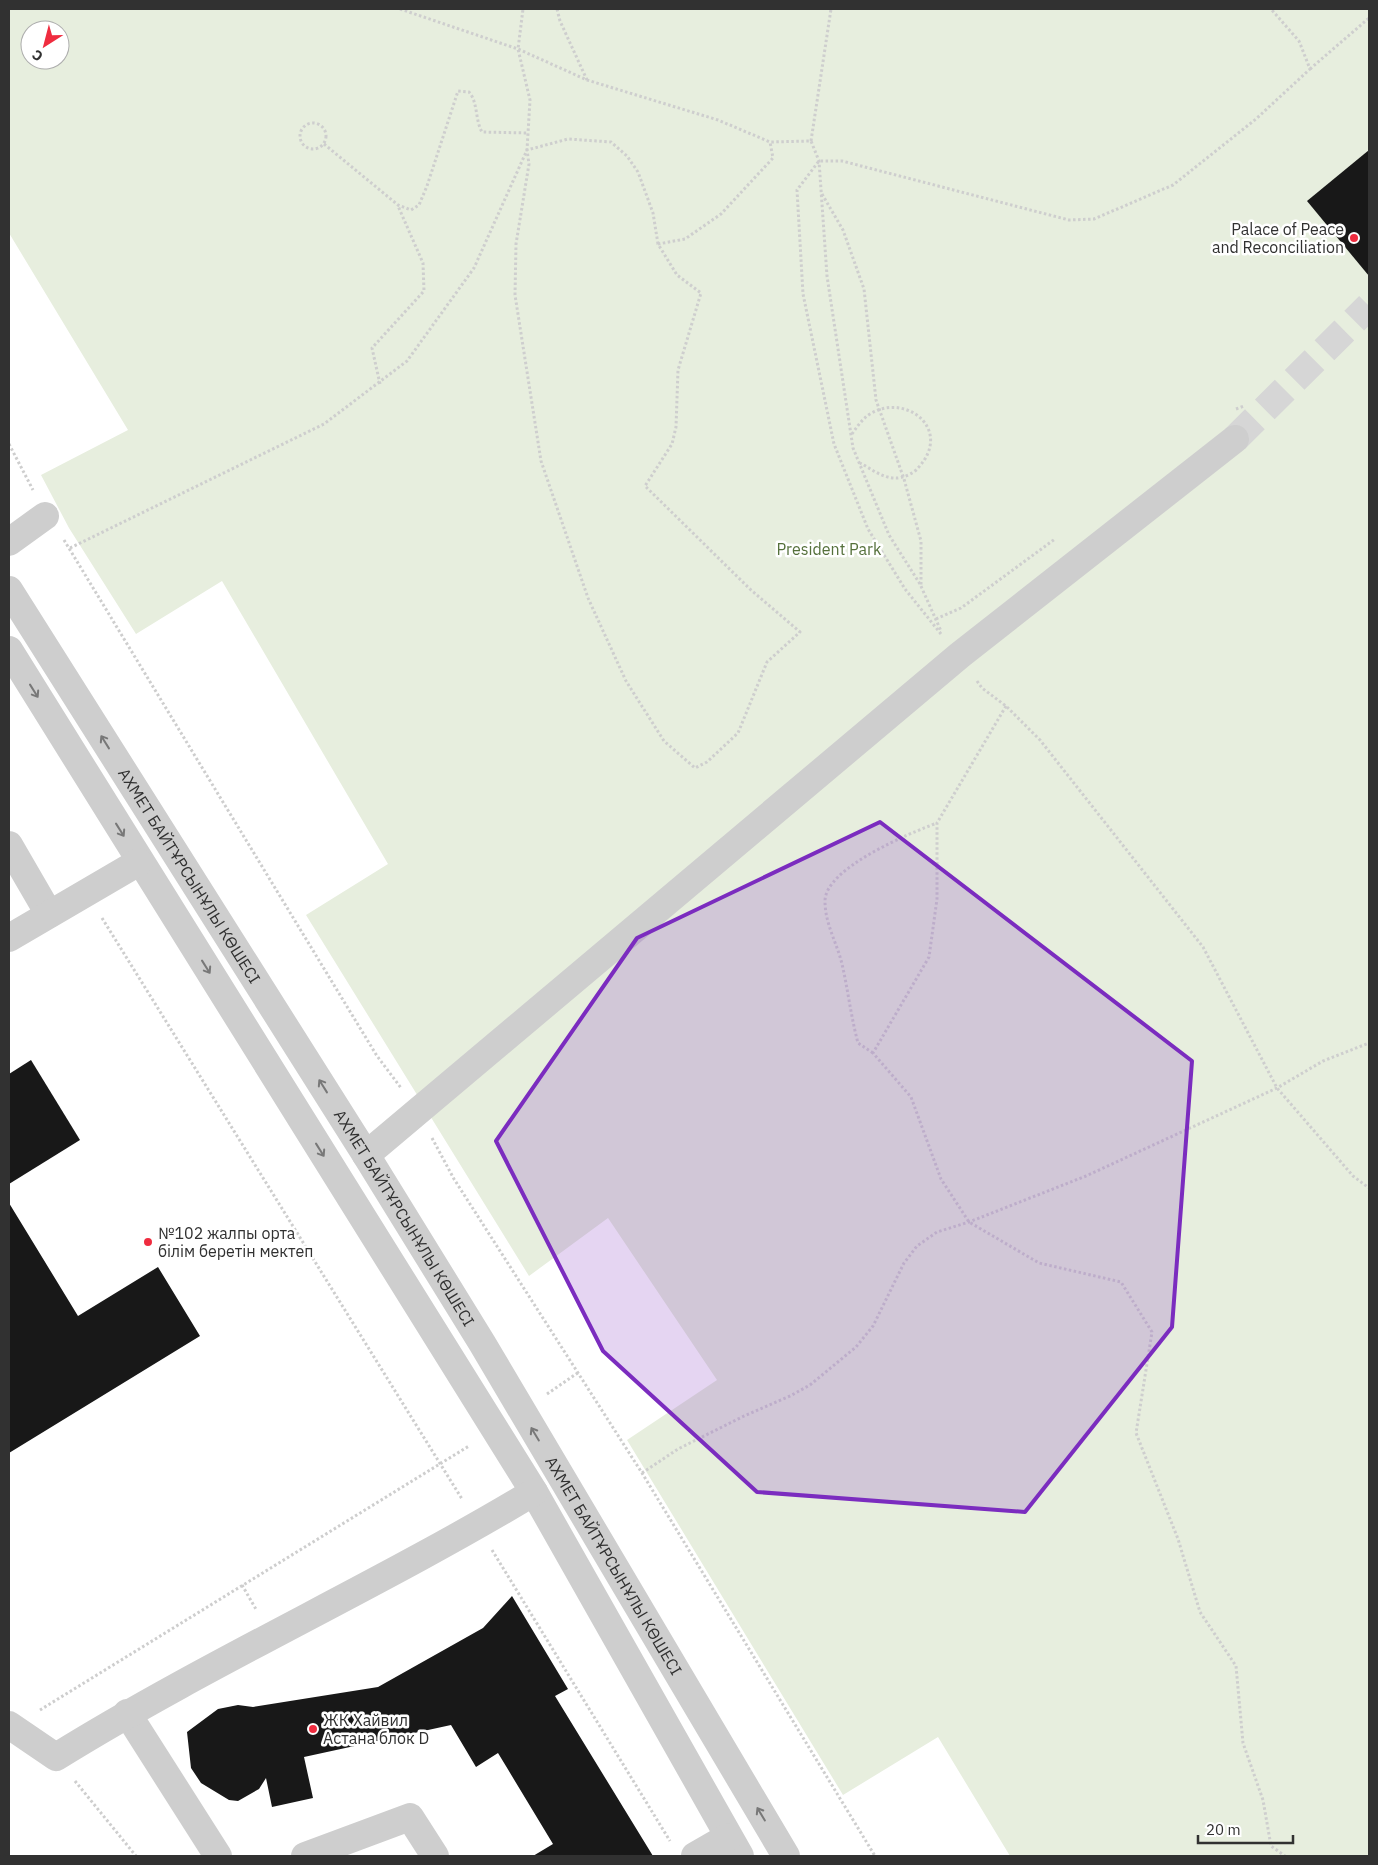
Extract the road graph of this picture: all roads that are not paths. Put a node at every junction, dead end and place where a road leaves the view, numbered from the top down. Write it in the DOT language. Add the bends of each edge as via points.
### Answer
graph roads {
  1 [pos="1235,439"];
  2 [pos="45,516"];
  3 [pos="9,542"];
  4 [pos="9,590"];
  5 [pos="9,650"];
  6 [pos="9,845"];
  7 [pos="140,862"];
  8 [pos="49,914"];
  9 [pos="9,938"];
  10 [pos="366,1155"];
  11 [pos="534,1492"];
  12 [pos="127,1713"];
  13 [pos="10,1726"];
  14 [pos="734,1847"];
  15 [pos="685,1852"];
  16 [pos="218,1856"];
  17 [pos="306,1856"];
  18 [pos="435,1856"];
  19 [pos="786,1856"];
  1 -- 10 [label="street" via="960,655"];
  2 -- 3 [label="street"];
  10 -- 4 [label="street, АХМЕТ БАЙТҰРСЫНҰЛЫ КӨШЕСІ, one-way"];
  5 -- 7 [label="street, АХМЕТ БАЙТҰРСЫНҰЛЫ КӨШЕСІ, one-way"];
  6 -- 8 [label="street"];
  7 -- 8 [label="street"];
  7 -- 11 [label="street, АХМЕТ БАЙТҰРСЫНҰЛЫ КӨШЕСІ, one-way"];
  8 -- 9 [label="street"];
  19 -- 10 [label="street, АХМЕТ БАЙТҰРСЫНҰЛЫ КӨШЕСІ, one-way"];
  11 -- 12 [label="street" via="478,1526"];
  11 -- 14 [label="street, АХМЕТ БАЙТҰРСЫНҰЛЫ КӨШЕСІ"];
  12 -- 13 [label="street" via="56,1757"];
  12 -- 16 [label="street"];
  14 -- 15 [label="street"];
  17 -- 18 [label="street" via="410,1817"];
}
